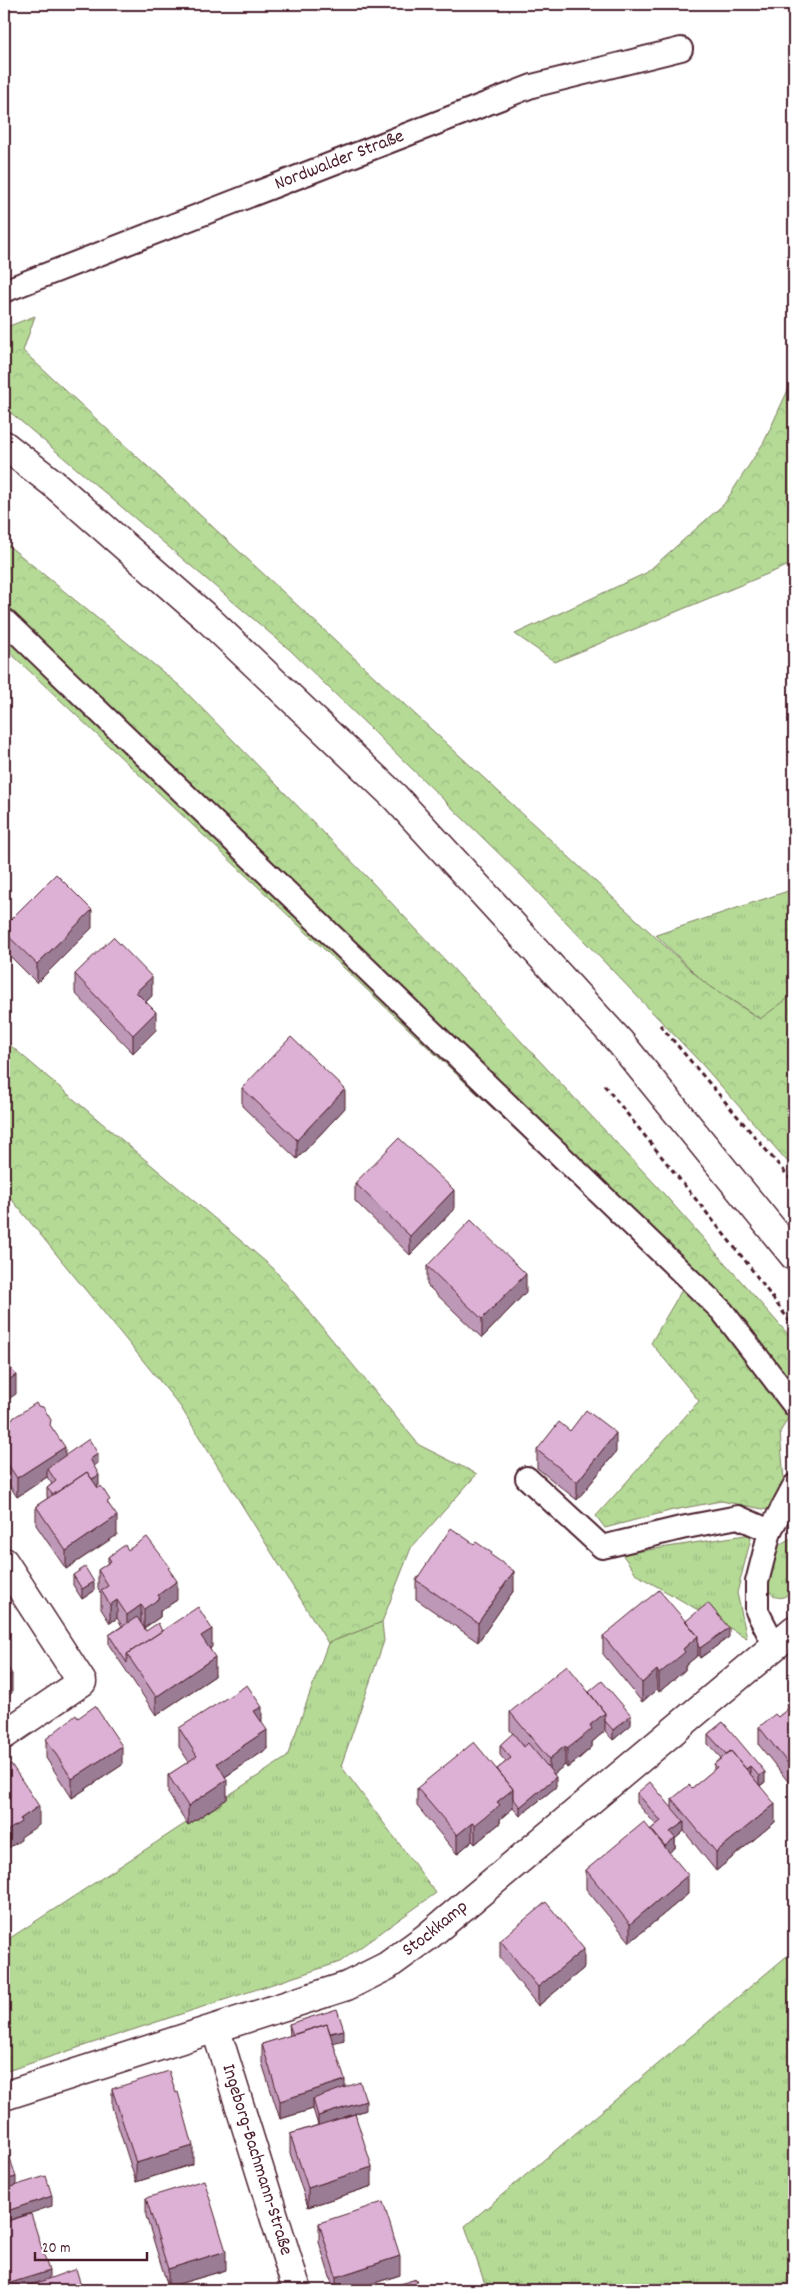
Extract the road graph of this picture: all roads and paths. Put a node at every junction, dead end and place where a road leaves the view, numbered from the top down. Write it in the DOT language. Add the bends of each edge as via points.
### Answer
graph roads {
  1 [pos="681,49"];
  2 [pos="4,291"];
  3 [pos="4,445"];
  4 [pos="4,620"];
  5 [pos="660,1026"];
  6 [pos="604,1085"];
  7 [pos="794,1183"];
  8 [pos="794,1256"];
  9 [pos="794,1327"];
  10 [pos="794,1405"];
  11 [pos="528,1478"];
  12 [pos="794,1486"];
  13 [pos="770,1531"];
  14 [pos="4,1562"];
  15 [pos="785,1638"];
  16 [pos="4,1735"];
  17 [pos="216,2030"];
  18 [pos="4,2096"];
  19 [pos="297,2290"];
  1 -- 2 [label="lane, Nordwalder Straße" via="532,86"];
  3 -- 8 [label="street" via="54,484 210,621 395,797 620,1042"];
  4 -- 10 [label="lane" via="722,1311"];
  5 -- 7 [label="path"];
  6 -- 9 [label="path" via="747,1263"];
  11 -- 13 [label="lane" via="602,1547 738,1517"];
  12 -- 13 [label="lane"];
  13 -- 15 [label="lane" via="757,1582 758,1611"];
  14 -- 16 [label="street" via="82,1682"];
  15 -- 17 [label="street, Stockkamp" via="387,1966 346,1986"];
  17 -- 18 [label="street, Stockkamp"];
  17 -- 19 [label="street, Ingeborg-Bachmann-Straße"];
}
